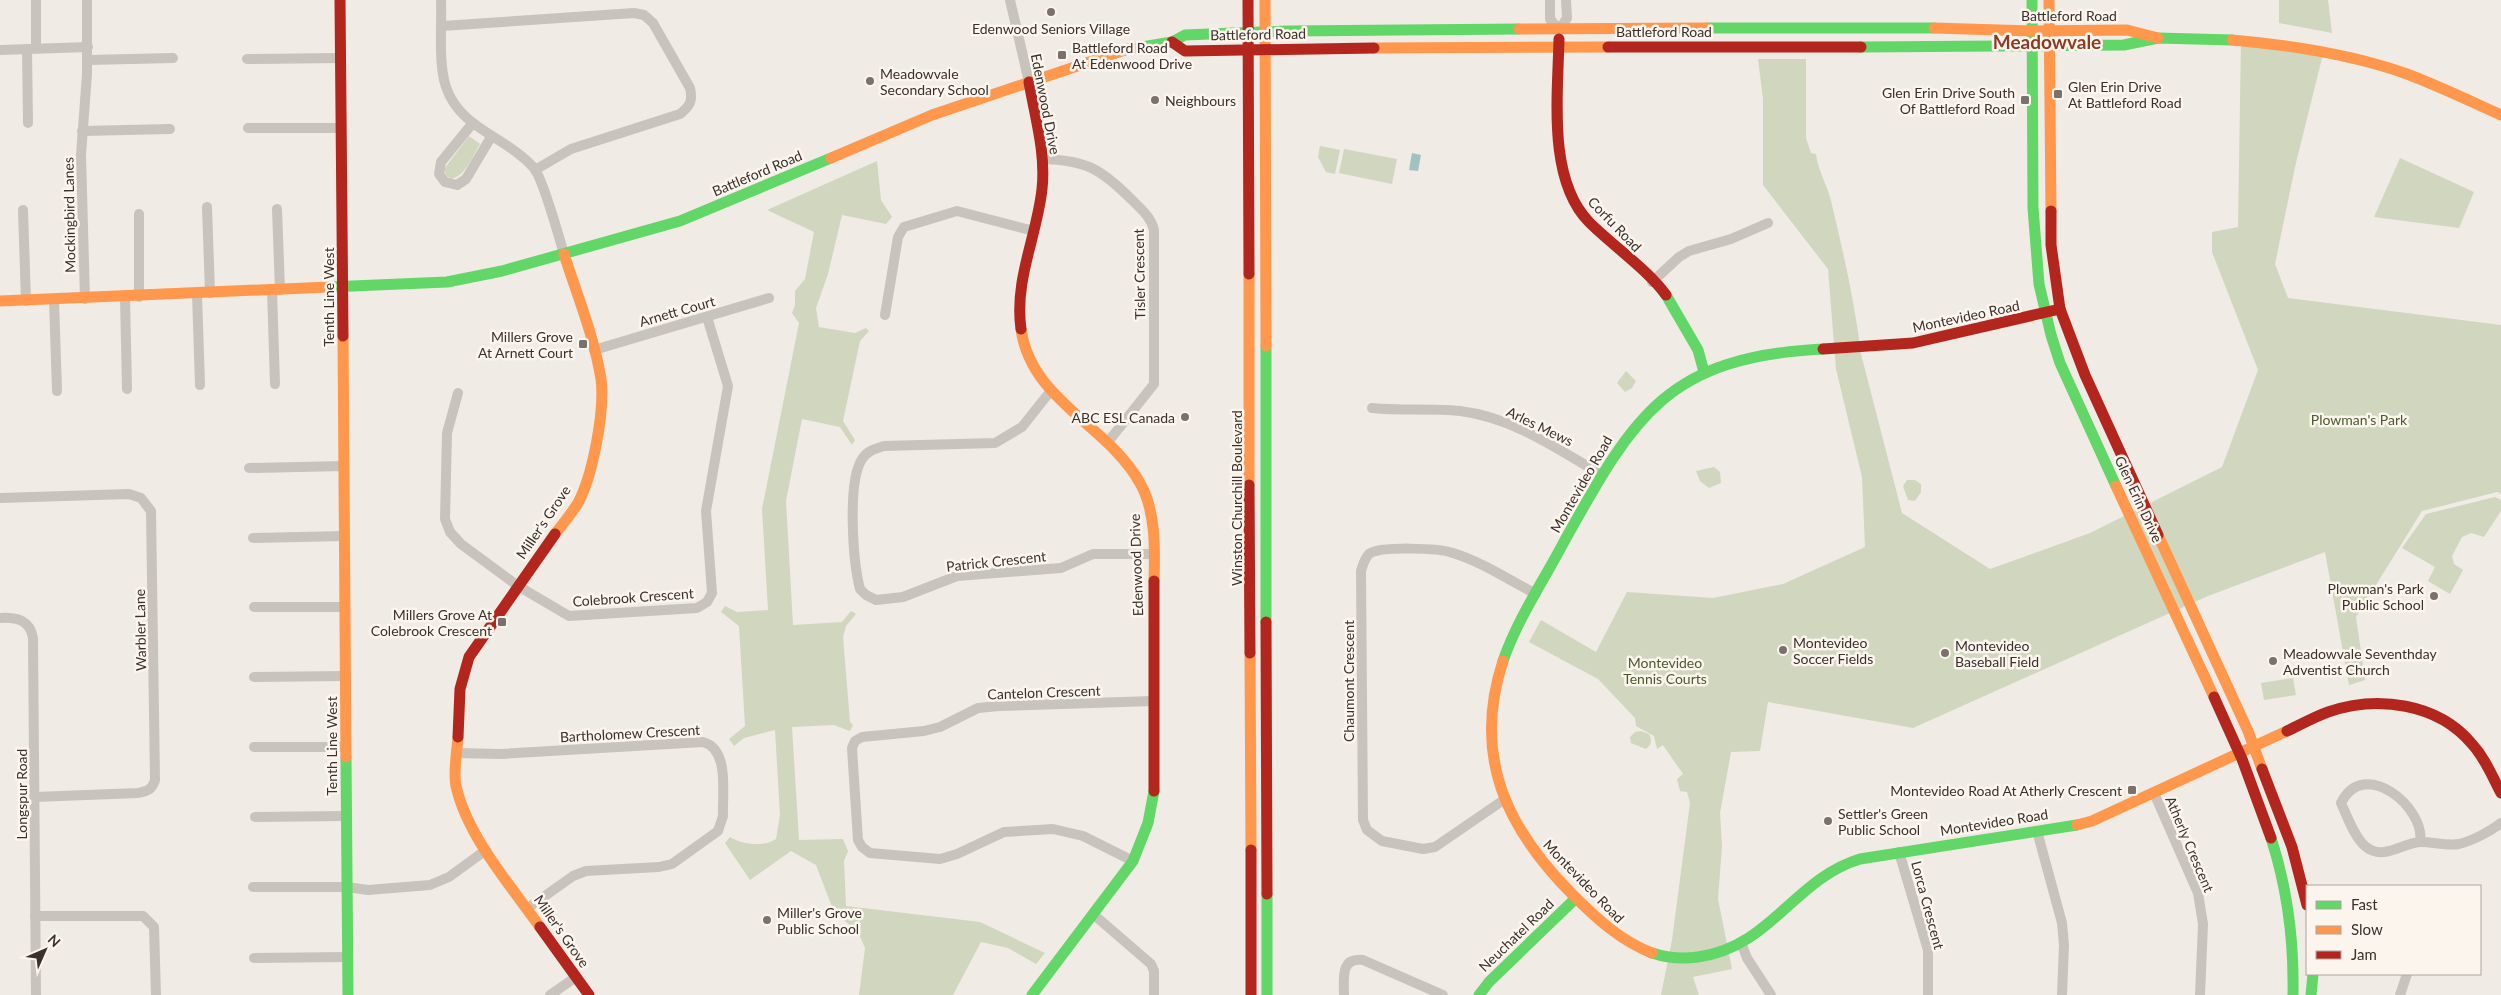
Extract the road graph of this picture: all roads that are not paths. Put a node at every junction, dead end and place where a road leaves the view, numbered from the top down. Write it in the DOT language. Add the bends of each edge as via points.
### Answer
graph roads {
  1 [pos="36,0"];
  2 [pos="87,0"];
  3 [pos="340,0"];
  4 [pos="441,0"];
  5 [pos="1010,0"];
  6 [pos="1248,0"];
  7 [pos="1265,0"];
  8 [pos="1550,0"];
  9 [pos="1566,0"];
  10 [pos="2032,0"];
  11 [pos="2049,0"];
  12 [pos="442,26"];
  13 [pos="1559,30"];
  14 [pos="2032,31"];
  15 [pos="2050,31"];
  16 [pos="1248,32"];
  17 [pos="1266,32"];
  18 [pos="2158,38"];
  19 [pos="1172,42"];
  20 [pos="2031,46"];
  21 [pos="2050,46"];
  22 [pos="88,47"];
  23 [pos="1559,47"];
  24 [pos="32,48"];
  25 [pos="1248,49"];
  26 [pos="1266,49"];
  27 [pos="0,50"];
  28 [pos="173,58"];
  29 [pos="247,58"];
  30 [pos="340,58"];
  31 [pos="88,60"];
  32 [pos="1029,82"];
  33 [pos="2501,114"];
  34 [pos="28,123"];
  35 [pos="472,124"];
  36 [pos="248,128"];
  37 [pos="341,128"];
  38 [pos="82,130"];
  39 [pos="170,130"];
  40 [pos="491,137"];
  41 [pos="1042,159"];
  42 [pos="536,170"];
  43 [pos="208,207"];
  44 [pos="278,209"];
  45 [pos="23,210"];
  46 [pos="138,214"];
  47 [pos="1768,223"];
  48 [pos="1034,231"];
  49 [pos="564,254"];
  50 [pos="1652,282"];
  51 [pos="342,287"];
  52 [pos="276,290"];
  53 [pos="210,293"];
  54 [pos="197,294"];
  55 [pos="139,296"];
  56 [pos="125,297"];
  57 [pos="769,298"];
  58 [pos="85,299"];
  59 [pos="54,300"];
  60 [pos="26,301"];
  61 [pos="0,302"];
  62 [pos="2060,309"];
  63 [pos="885,314"];
  64 [pos="2043,314"];
  65 [pos="707,317"];
  66 [pos="594,350"];
  67 [pos="1704,372"];
  68 [pos="275,384"];
  69 [pos="200,385"];
  70 [pos="127,388"];
  71 [pos="57,390"];
  72 [pos="458,393"];
  73 [pos="1049,393"];
  74 [pos="1372,408"];
  75 [pos="1108,442"];
  76 [pos="344,466"];
  77 [pos="248,468"];
  78 [pos="1602,475"];
  79 [pos="0,498"];
  80 [pos="345,536"];
  81 [pos="253,538"];
  82 [pos="1154,554"];
  83 [pos="518,586"];
  84 [pos="1536,594"];
  85 [pos="345,607"];
  86 [pos="254,608"];
  87 [pos="0,618"];
  88 [pos="346,676"];
  89 [pos="254,677"];
  90 [pos="1153,701"];
  91 [pos="346,746"];
  92 [pos="254,747"];
  93 [pos="2254,747"];
  94 [pos="456,753"];
  95 [pos="2239,754"];
  96 [pos="2154,793"];
  97 [pos="2501,793"];
  98 [pos="34,797"];
  99 [pos="1505,799"];
  100 [pos="347,816"];
  101 [pos="255,817"];
  102 [pos="2501,823"];
  103 [pos="2037,831"];
  104 [pos="2420,842"];
  105 [pos="486,850"];
  106 [pos="1899,852"];
  107 [pos="1133,861"];
  108 [pos="253,887"];
  109 [pos="347,887"];
  110 [pos="1576,898"];
  111 [pos="2306,901"];
  112 [pos="528,908"];
  113 [pos="1093,914"];
  114 [pos="35,916"];
  115 [pos="1742,945"];
  116 [pos="348,957"];
  117 [pos="254,958"];
  118 [pos="2313,975"];
  119 [pos="2407,975"];
  120 [pos="576,977"];
  121 [pos="36,995"];
  122 [pos="156,995"];
  123 [pos="348,995"];
  124 [pos="550,995"];
  125 [pos="589,995"];
  126 [pos="1032,995"];
  127 [pos="1154,995"];
  128 [pos="1251,995"];
  129 [pos="1267,995"];
  130 [pos="1344,995"];
  131 [pos="1443,995"];
  132 [pos="1479,995"];
  133 [pos="1771,995"];
  134 [pos="1928,995"];
  135 [pos="2062,995"];
  136 [pos="2200,995"];
  137 [pos="2293,995"];
  138 [pos="2311,995"];
  139 [pos="2400,995"];
  1 -- 24 [label="street"];
  2 -- 22 [label="street, Mockingbird Lanes"];
  3 -- 30 [label="street, Tenth Line West"];
  4 -- 12 [label="street, Miller's Grove"];
  5 -- 32 [label="street, Edenwood Drive"];
  6 -- 16 [label="street, Winston Churchill Boulevard"];
  7 -- 17 [label="street"];
  8 -- 13 [label="street" via="1550,19"];
  9 -- 13 [label="street" via="1567,18"];
  10 -- 14 [label="street, Glen Erin Drive"];
  11 -- 15 [label="street, Glen Erin Drive"];
  12 -- 35 [label="street, Miller's Grove" via="446,87 457,108"];
  12 -- 42 [label="street" via="634,13 644,15 654,23 690,88 690,106 680,114 571,149"];
  13 -- 14 [label="street, Battleford Road" via="1890,26"];
  13 -- 17 [label="street, Battleford Road"];
  13 -- 23 [label="street, Corfu Road"];
  14 -- 15 [label="street, Battleford Road"];
  14 -- 20 [label="street, Glen Erin Drive"];
  15 -- 18 [label="street, Battleford Road" via="2126,30"];
  15 -- 21 [label="street, Glen Erin Drive"];
  16 -- 17 [label="street, Battleford Road"];
  16 -- 19 [label="street, Battleford Road" via="1185,35"];
  16 -- 25 [label="street, Winston Churchill Boulevard"];
  17 -- 26 [label="street"];
  18 -- 21 [label="street, Battleford Road" via="2124,45"];
  18 -- 33 [label="street, Battleford Road" via="2241,39 2317,50 2406,74"];
  19 -- 25 [label="street, Battleford Road" via="1186,51"];
  19 -- 32 [label="street, Battleford Road" via="1128,50"];
  20 -- 21 [label="street, Battleford Road"];
  20 -- 23 [label="street, Battleford Road"];
  20 -- 64 [label="street, Glen Erin Drive" via="2032,229"];
  21 -- 62 [label="street, Glen Erin Drive" via="2051,245"];
  22 -- 24 [label="street"];
  22 -- 31 [label="street, Mockingbird Lanes"];
  23 -- 26 [label="street, Battleford Road"];
  23 -- 50 [label="street, Corfu Road" via="1558,147 1571,195 1586,220"];
  24 -- 27 [label="street"];
  24 -- 34 [label="street"];
  25 -- 26 [label="street, Battleford Road"];
  25 -- 128 [label="street, Winston Churchill Boulevard"];
  26 -- 129 [label="street"];
  28 -- 31 [label="street"];
  29 -- 30 [label="street"];
  30 -- 37 [label="street, Tenth Line West"];
  31 -- 38 [label="street, Mockingbird Lanes"];
  32 -- 41 [label="street, Edenwood Drive"];
  32 -- 49 [label="street, Battleford Road" via="932,115 680,221"];
  35 -- 40 [label="street, Miller's Grove"];
  35 -- 40 [label="street" via="440,162 439,174 445,182 457,185 466,179"];
  36 -- 37 [label="street"];
  37 -- 51 [label="street, Tenth Line West"];
  38 -- 39 [label="street"];
  38 -- 58 [label="street, Mockingbird Lanes"];
  40 -- 42 [label="street, Miller's Grove" via="516,151"];
  41 -- 48 [label="street, Edenwood Drive" via="1042,187"];
  41 -- 75 [label="street, Tisler Crescent" via="1080,163 1108,176 1152,222 1154,230 1154,384"];
  42 -- 49 [label="street, Miller's Grove"];
  43 -- 53 [label="street"];
  44 -- 52 [label="street"];
  45 -- 60 [label="street"];
  46 -- 55 [label="street"];
  47 -- 50 [label="street" via="1731,239 1689,251"];
  48 -- 63 [label="street" via="957,211 904,227 898,237"];
  48 -- 73 [label="street, Edenwood Drive" via="1020,284 1019,321 1026,356"];
  49 -- 51 [label="street, Battleford Road" via="464,280"];
  49 -- 66 [label="street, Miller's Grove"];
  50 -- 67 [label="street, Corfu Road" via="1679,314 1698,350"];
  51 -- 52 [label="street, Battleford Road"];
  51 -- 76 [label="street, Tenth Line West"];
  52 -- 53 [label="street, Battleford Road"];
  52 -- 68 [label="street"];
  53 -- 54 [label="street, Battleford Road"];
  54 -- 55 [label="street, Battleford Road"];
  54 -- 69 [label="street"];
  55 -- 56 [label="street, Battleford Road"];
  56 -- 58 [label="street, Battleford Road"];
  56 -- 70 [label="street"];
  57 -- 65 [label="street, Arnett Court"];
  58 -- 59 [label="street, Battleford Road"];
  59 -- 60 [label="street, Battleford Road"];
  59 -- 71 [label="street"];
  60 -- 61 [label="street, Battleford Road"];
  62 -- 64 [label="street, Montevideo Road"];
  62 -- 93 [label="street, Glen Erin Drive" via="2084,375"];
  64 -- 67 [label="street, Montevideo Road" via="1899,345 1769,354"];
  64 -- 95 [label="street, Glen Erin Drive" via="2060,363"];
  65 -- 66 [label="street, Arnett Court"];
  65 -- 83 [label="street, Colebrook Crescent" via="728,386 707,498 712,593 707,602 697,608 569,616"];
  66 -- 83 [label="street, Miller's Grove" via="602,399 584,486 578,502"];
  67 -- 78 [label="street, Montevideo Road" via="1684,383 1646,413 1616,450"];
  72 -- 83 [label="street, Colebrook Crescent" via="447,433 445,519 450,532 461,544"];
  73 -- 75 [label="street, Edenwood Drive"];
  73 -- 82 [label="street, Patrick Crescent" via="1022,427 994,443 884,446 869,451 861,460 852,513 860,589 876,600 903,597 957,576 1061,568 1094,554"];
  74 -- 78 [label="street, Arles Mews" via="1459,411 1496,420 1532,434"];
  75 -- 82 [label="street, Edenwood Drive" via="1124,458 1142,485 1151,510"];
  76 -- 77 [label="street"];
  76 -- 80 [label="street, Tenth Line West"];
  78 -- 84 [label="street, Montevideo Road"];
  79 -- 98 [label="street, Warbler Lane" via="129,494 141,498 151,511 153,786 138,793"];
  80 -- 81 [label="street"];
  80 -- 85 [label="street, Tenth Line West"];
  82 -- 90 [label="street, Edenwood Drive"];
  83 -- 94 [label="street, Miller's Grove" via="469,657 460,689"];
  84 -- 99 [label="street, Montevideo Road" via="1506,652 1492,708 1495,764"];
  84 -- 99 [label="street, Chaumont Crescent" via="1450,551 1382,550 1370,553 1362,571 1363,820 1367,830 1382,841 1413,848 1435,847"];
  85 -- 86 [label="street"];
  85 -- 88 [label="street, Tenth Line West"];
  87 -- 98 [label="street, Longspur Road" via="21,619 32,630"];
  88 -- 89 [label="street, Tenth Line West"];
  88 -- 91 [label="street, Tenth Line West"];
  90 -- 107 [label="street, Edenwood Drive" via="1154,799 1144,839"];
  90 -- 107 [label="street, Cantelon Crescent" via="978,708 940,727 862,737 852,748 858,840 870,853 940,859 1004,832 1053,829 1083,836"];
  91 -- 92 [label="street"];
  91 -- 100 [label="street, Tenth Line West"];
  93 -- 95 [label="street, Montevideo Road"];
  93 -- 97 [label="street, Montevideo Road" via="2328,712 2351,705 2382,702 2404,705 2440,718 2457,729 2483,759"];
  93 -- 111 [label="street, Glen Erin Drive" via="2292,847"];
  94 -- 105 [label="street, Miller's Grove" via="456,785 466,815"];
  94 -- 112 [label="street, Bartholomew Crescent" via="501,754 703,742 718,751 723,816 722,825 710,838 672,864 586,871 573,876"];
  95 -- 96 [label="street, Montevideo Road"];
  95 -- 137 [label="street, Glen Erin Drive" via="2267,828 2289,904 2295,953"];
  96 -- 103 [label="street, Montevideo Road" via="2092,821"];
  96 -- 136 [label="street, Atherly Crescent" via="2198,893 2203,924"];
  98 -- 114 [label="street, Longspur Road"];
  99 -- 110 [label="street, Montevideo Road" via="1531,849"];
  100 -- 101 [label="street"];
  100 -- 109 [label="street, Tenth Line West"];
  102 -- 104 [label="street" via="2460,844"];
  103 -- 106 [label="street, Montevideo Road"];
  103 -- 135 [label="street" via="2062,923"];
  104 -- 104 [label="street" via="2420,830 2408,807 2391,792 2376,784 2365,784 2344,796 2341,802 2348,820 2365,846 2387,852"];
  105 -- 109 [label="street" via="449,877 430,885 368,890"];
  105 -- 112 [label="street, Miller's Grove"];
  106 -- 115 [label="street, Montevideo Road" via="1871,856 1829,872"];
  106 -- 134 [label="street, Lorca Crescent" via="1928,950"];
  107 -- 113 [label="street, Edenwood Drive"];
  108 -- 109 [label="street"];
  109 -- 116 [label="street, Tenth Line West"];
  110 -- 115 [label="street, Montevideo Road" via="1615,935 1654,954 1686,959 1719,954"];
  110 -- 132 [label="street, Neuchatel Road"];
  112 -- 120 [label="street, Miller's Grove"];
  113 -- 126 [label="street, Edenwood Drive"];
  113 -- 127 [label="street" via="1151,964"];
  114 -- 121 [label="street, Longspur Road"];
  114 -- 122 [label="street" via="143,916 154,927"];
  115 -- 133 [label="street" via="1746,958"];
  116 -- 117 [label="street"];
  116 -- 123 [label="street, Tenth Line West"];
  118 -- 138 [label="street"];
  119 -- 139 [label="street"];
  120 -- 124 [label="street"];
  120 -- 125 [label="street, Miller's Grove"];
  130 -- 131 [label="street" via="1346,966 1356,959"];
}
